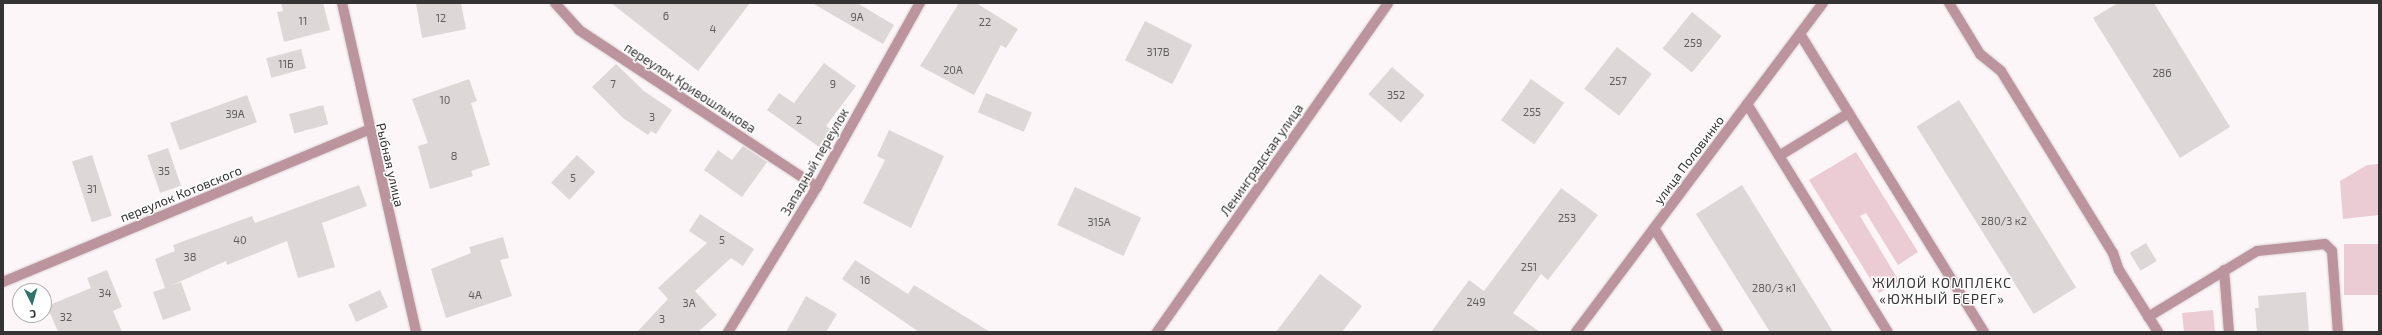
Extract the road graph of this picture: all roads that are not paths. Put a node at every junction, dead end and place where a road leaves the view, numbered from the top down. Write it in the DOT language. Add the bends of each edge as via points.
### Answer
graph roads {
  1 [pos="342,3"];
  2 [pos="555,3"];
  3 [pos="920,3"];
  4 [pos="1388,3"];
  5 [pos="1823,3"];
  6 [pos="1949,3"];
  7 [pos="1800,34"];
  8 [pos="1747,104"];
  9 [pos="1849,113"];
  10 [pos="368,130"];
  11 [pos="1779,156"];
  12 [pos="817,187"];
  13 [pos="1654,228"];
  14 [pos="2224,270"];
  15 [pos="3,282"];
  16 [pos="2148,317"];
  17 [pos="416,332"];
  18 [pos="728,332"];
  19 [pos="1157,332"];
  20 [pos="1576,332"];
  21 [pos="1718,332"];
  22 [pos="1888,332"];
  23 [pos="1984,332"];
  24 [pos="2158,332"];
  25 [pos="2229,332"];
  26 [pos="2338,332"];
  1 -- 10 [label="street, Рыбная улица"];
  2 -- 12 [label="street, переулок Кривошлыкова" via="579,30"];
  3 -- 12 [label="street, Западный переулок"];
  4 -- 19 [label="street, Ленинградская улица"];
  5 -- 7 [label="street, улица Половинко"];
  6 -- 16 [label="street" via="1980,54 2001,71 2113,252 2119,270"];
  7 -- 8 [label="street, улица Половинко"];
  7 -- 9 [label="street"];
  8 -- 11 [label="street"];
  8 -- 13 [label="street, улица Половинко"];
  9 -- 11 [label="street"];
  9 -- 23 [label="street"];
  10 -- 15 [label="street, переулок Котовского"];
  10 -- 17 [label="street, Рыбная улица"];
  11 -- 22 [label="street"];
  12 -- 18 [label="street, Западный переулок"];
  13 -- 20 [label="street, улица Половинко"];
  13 -- 21 [label="street"];
  14 -- 16 [label="street"];
  14 -- 25 [label="street"];
  14 -- 26 [label="street" via="2257,250 2325,244 2329,247"];
  16 -- 24 [label="street"];
}
